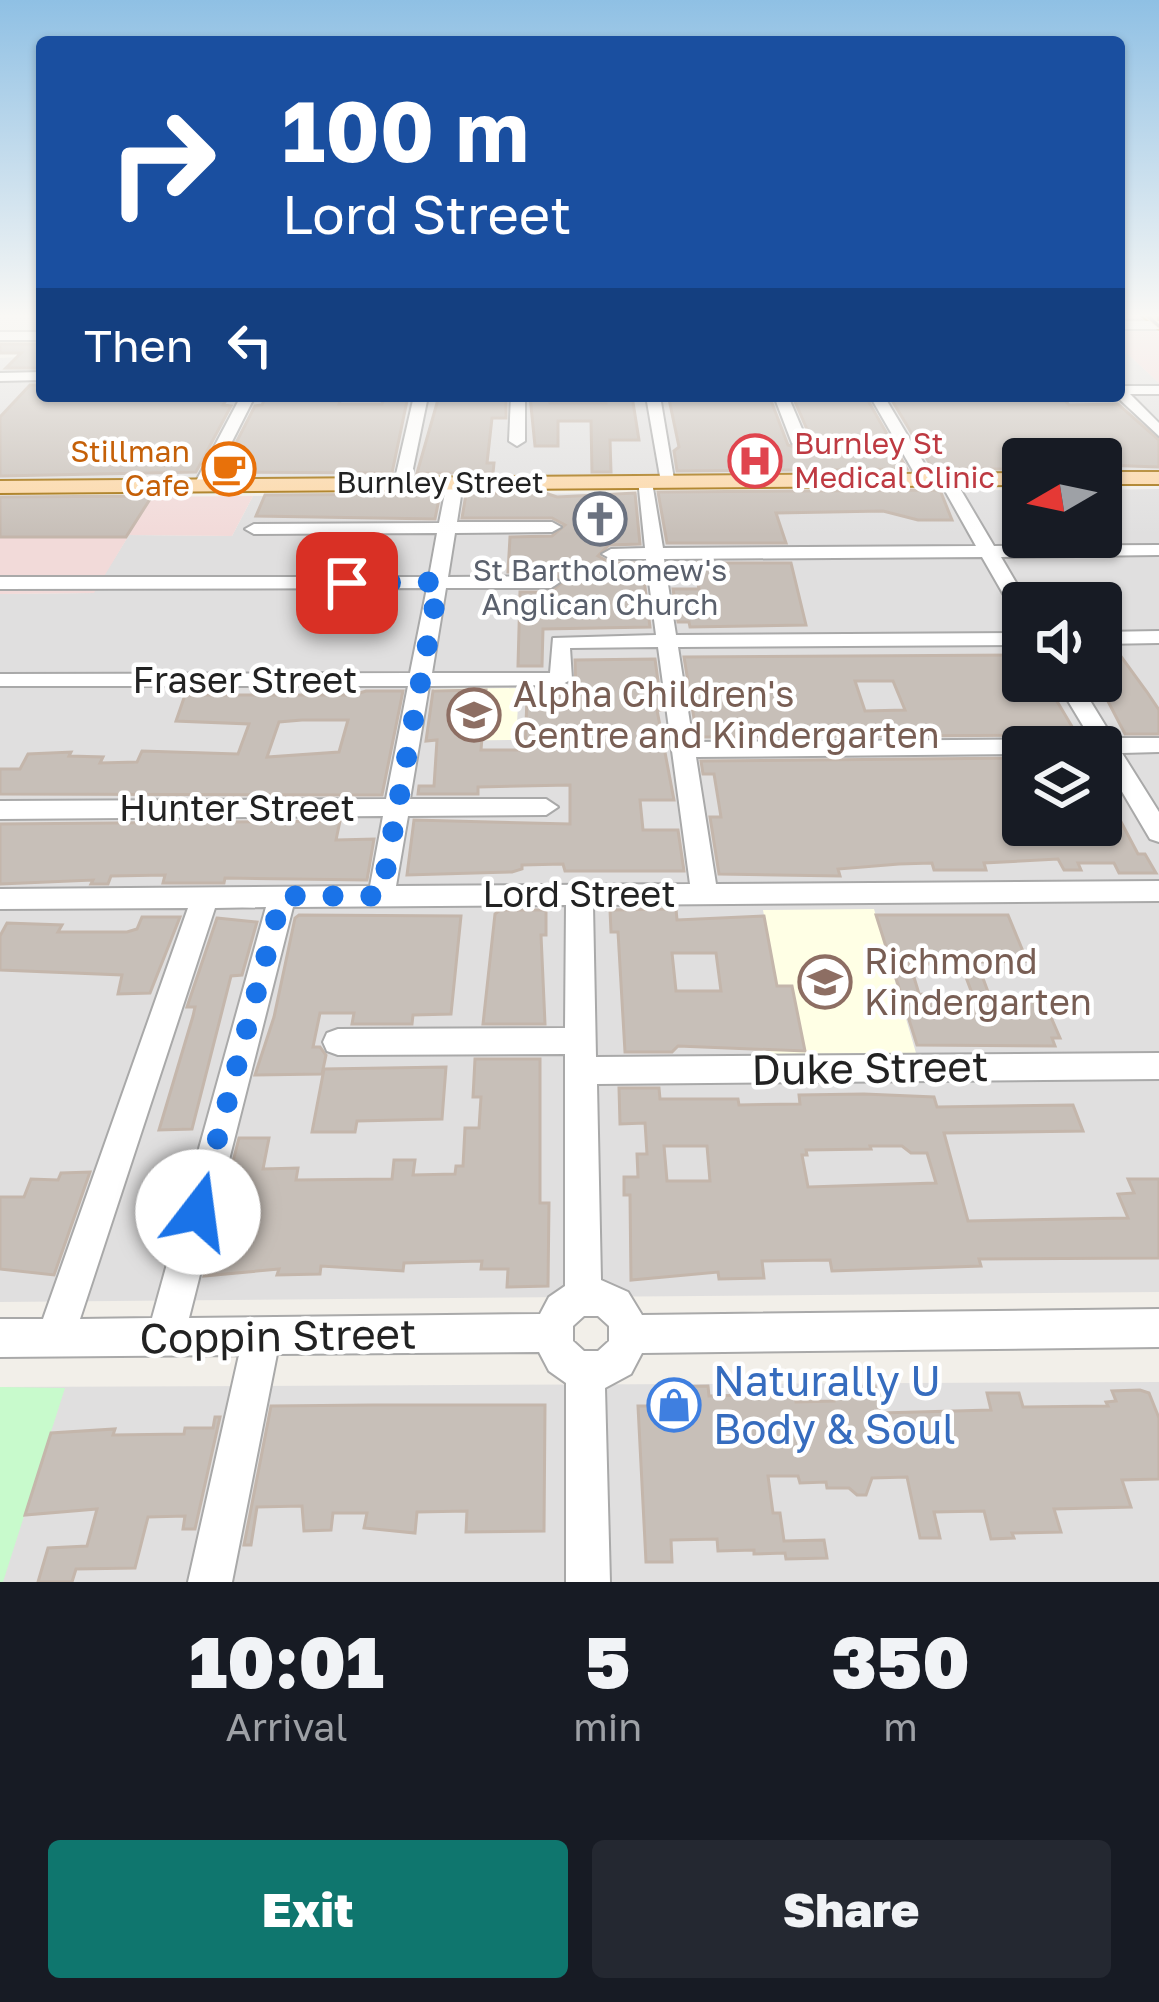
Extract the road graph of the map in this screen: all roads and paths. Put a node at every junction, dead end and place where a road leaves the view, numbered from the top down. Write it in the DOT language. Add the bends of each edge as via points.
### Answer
graph roads {
  1 [pos="1159,390"];
  2 [pos="1125,391"];
  3 [pos="1125,397"];
  4 [pos="245,402"];
  5 [pos="421,402"];
  6 [pos="518,402"];
  7 [pos="654,402"];
  8 [pos="784,402"];
  9 [pos="882,402"];
  10 [pos="1159,431"];
  11 [pos="517,441"];
  12 [pos="800,443"];
  13 [pos="1122,478"];
  14 [pos="1159,478"];
  15 [pos="1002,479"];
  16 [pos="937,480"];
  17 [pos="644,482"];
  18 [pos="669,482"];
  19 [pos="402,483"];
  20 [pos="455,483"];
  21 [pos="202,485"];
  22 [pos="0,487"];
  23 [pos="448,527"];
  24 [pos="552,527"];
  25 [pos="254,530"];
  26 [pos="1159,550"];
  27 [pos="988,551"];
  28 [pos="655,553"];
  29 [pos="611,554"];
  30 [pos="439,582"];
  31 [pos="551,582"];
  32 [pos="1006,582"];
  33 [pos="0,583"];
  34 [pos="1159,637"];
  35 [pos="1002,638"];
  36 [pos="1122,638"];
  37 [pos="667,641"];
  38 [pos="0,680"];
  39 [pos="422,680"];
  40 [pos="1159,745"];
  41 [pos="1122,746"];
  42 [pos="1002,747"];
  43 [pos="682,750"];
  44 [pos="1122,772"];
  45 [pos="400,807"];
  46 [pos="546,807"];
  47 [pos="0,810"];
  48 [pos="1159,832"];
  49 [pos="1159,891"];
  50 [pos="704,893"];
  51 [pos="579,894"];
  52 [pos="282,896"];
  53 [pos="381,896"];
  54 [pos="205,897"];
  55 [pos="0,899"];
  56 [pos="338,1042"];
  57 [pos="580,1056"];
  58 [pos="1159,1066"];
  59 [pos="583,1297"];
  60 [pos="1159,1328"];
  61 [pos="555,1333"];
  62 [pos="628,1334"];
  63 [pos="262,1335"];
  64 [pos="55,1337"];
  65 [pos="165,1337"];
  66 [pos="0,1338"];
  67 [pos="585,1372"];
  68 [pos="211,1582"];
  69 [pos="588,1582"];
  1 -- 2 [label="street"];
  3 -- 10 [label="street"];
  4 -- 21 [label="street"];
  5 -- 19 [label="street"];
  6 -- 11 [label="street"];
  7 -- 18 [label="street"];
  8 -- 12 [label="street"];
  9 -- 16 [label="street"];
  13 -- 14 [label="main road"];
  15 -- 16 [label="main road, Burnley Street"];
  16 -- 18 [label="main road, Burnley Street"];
  16 -- 27 [label="street"];
  17 -- 18 [label="main road, Burnley Street"];
  17 -- 20 [label="main road, Burnley Street"];
  17 -- 28 [label="street"];
  19 -- 20 [label="main road, Burnley Street"];
  19 -- 21 [label="main road, Burnley Street"];
  20 -- 23 [label="street"];
  21 -- 22 [label="main road, Burnley Street"];
  23 -- 24 [label="street"];
  23 -- 25 [label="street"];
  23 -- 30 [label="street"];
  26 -- 27 [label="street"];
  27 -- 28 [label="street"];
  27 -- 32 [label="street"];
  28 -- 29 [label="street"];
  28 -- 37 [label="street"];
  30 -- 31 [label="street"];
  30 -- 33 [label="street"];
  30 -- 39 [label="street"];
  34 -- 36 [label="street"];
  35 -- 37 [label="street"];
  37 -- 39 [label="street, Fraser Street" via="560,642 561,679"];
  37 -- 43 [label="street"];
  38 -- 39 [label="street, Fraser Street"];
  39 -- 45 [label="street"];
  40 -- 41 [label="street"];
  42 -- 43 [label="street"];
  43 -- 50 [label="street"];
  44 -- 48 [label="street"];
  45 -- 46 [label="street, Hunter Street"];
  45 -- 47 [label="street, Hunter Street"];
  45 -- 53 [label="street"];
  49 -- 50 [label="street, Lord Street"];
  50 -- 51 [label="street, Lord Street"];
  51 -- 53 [label="street, Lord Street"];
  51 -- 57 [label="street"];
  52 -- 53 [label="street, Lord Street"];
  52 -- 54 [label="street, Lord Street"];
  52 -- 65 [label="street"];
  54 -- 55 [label="street, Lord Street"];
  54 -- 64 [label="street"];
  56 -- 57 [label="street, Duke Street"];
  57 -- 58 [label="street, Duke Street"];
  57 -- 59 [label="street"];
  59 -- 61 [label="street" via="564,1309"];
  59 -- 62 [label="street" via="617,1307"];
  60 -- 62 [label="street"];
  61 -- 63 [label="street, Coppin Street"];
  61 -- 67 [label="street" via="563,1359"];
  62 -- 67 [label="street" via="620,1359"];
  63 -- 65 [label="street, Coppin Street"];
  63 -- 68 [label="street"];
  64 -- 65 [label="street, Coppin Street"];
  64 -- 66 [label="street, Coppin Street"];
  67 -- 69 [label="street"];
}
